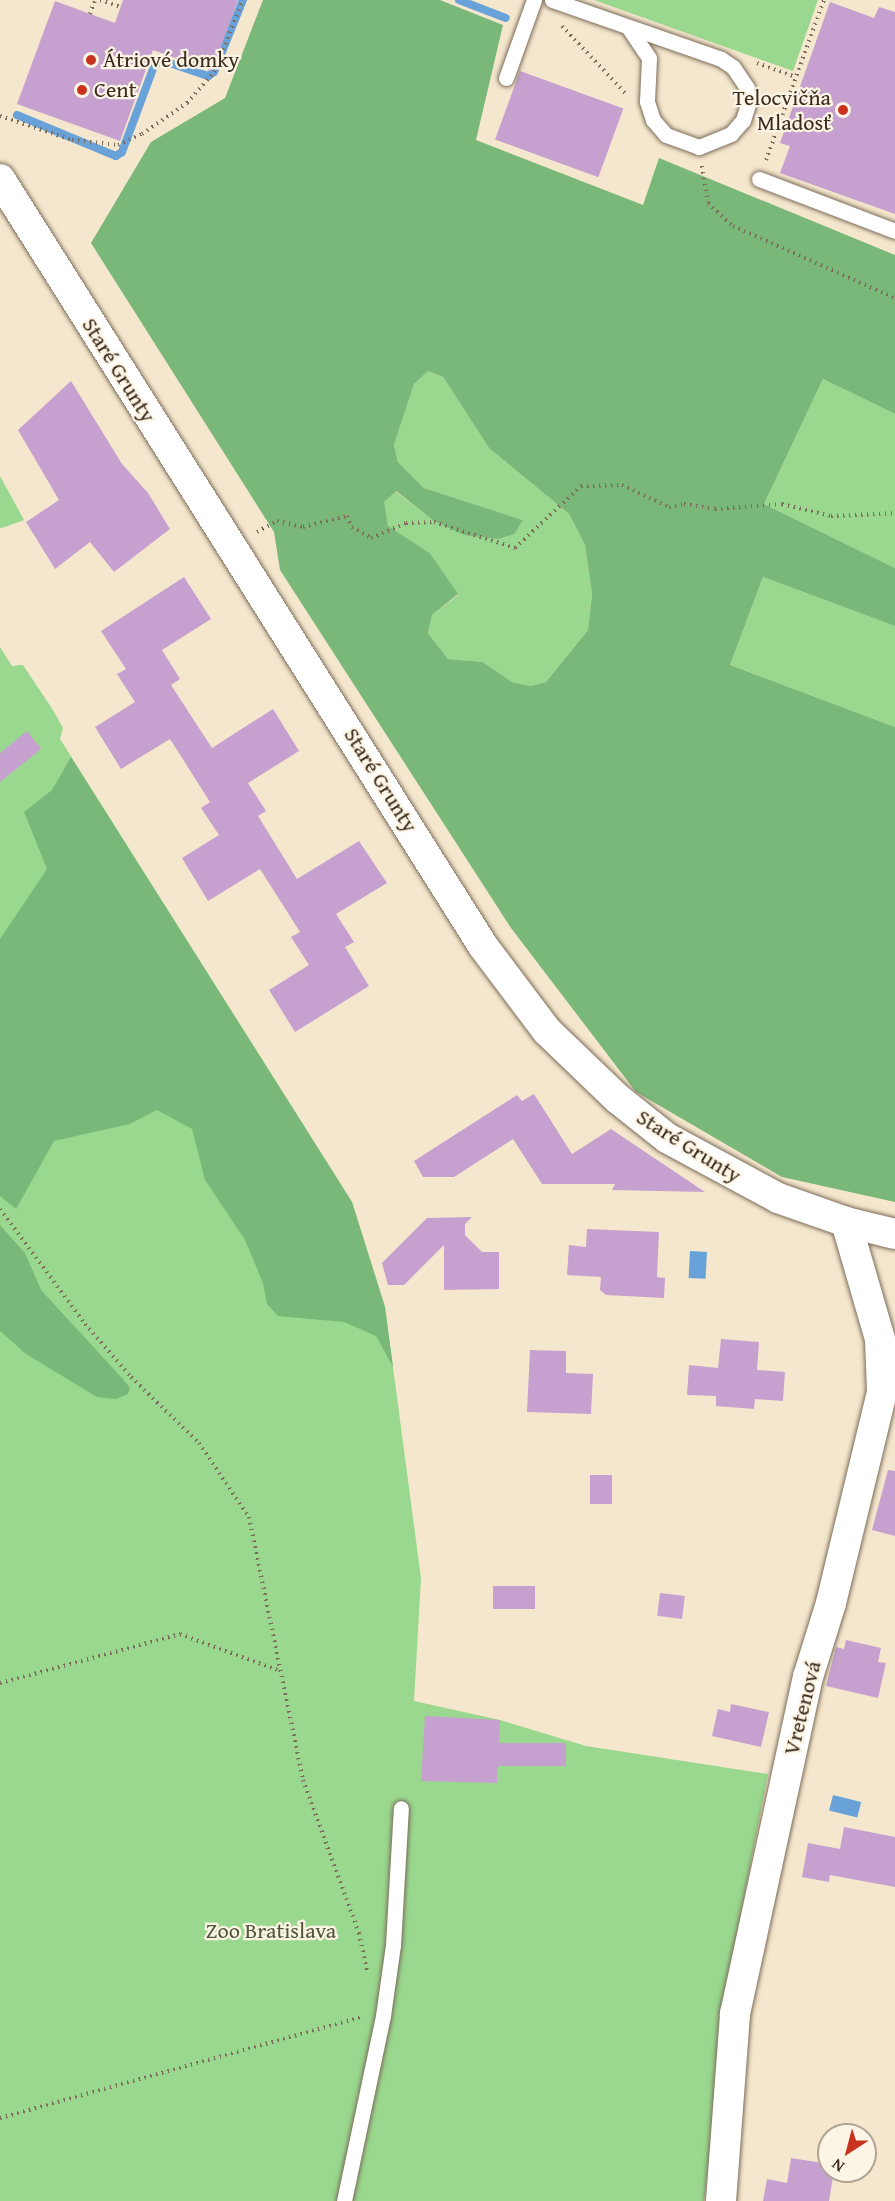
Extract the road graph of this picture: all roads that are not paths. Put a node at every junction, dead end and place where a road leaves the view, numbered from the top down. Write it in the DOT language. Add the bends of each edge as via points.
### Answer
graph roads {
  1 [pos="534,0"];
  2 [pos="552,0"];
  3 [pos="628,27"];
  4 [pos="506,78"];
  5 [pos="0,179"];
  6 [pos="759,179"];
  7 [pos="895,231"];
  8 [pos="846,1222"];
  9 [pos="895,1234"];
  10 [pos="402,1808"];
  11 [pos="344,2201"];
  12 [pos="721,2201"];
  1 -- 4 [label="lane"];
  2 -- 3 [label="lane"];
  3 -- 3 [label="lane" via="721,59 741,76 748,104 743,120 730,134 699,147 673,139 653,120 647,101 649,58"];
  5 -- 8 [label="street, Staré Grunty" via="515,993 581,1066 667,1138 778,1198"];
  6 -- 7 [label="lane"];
  8 -- 9 [label="street, Staré Grunty"];
  8 -- 12 [label="street, Vretenová" via="880,1339 882,1392 831,1603 808,1677 751,1932 735,2014"];
  10 -- 11 [label="lane" via="393,1945 383,2016"];
}
